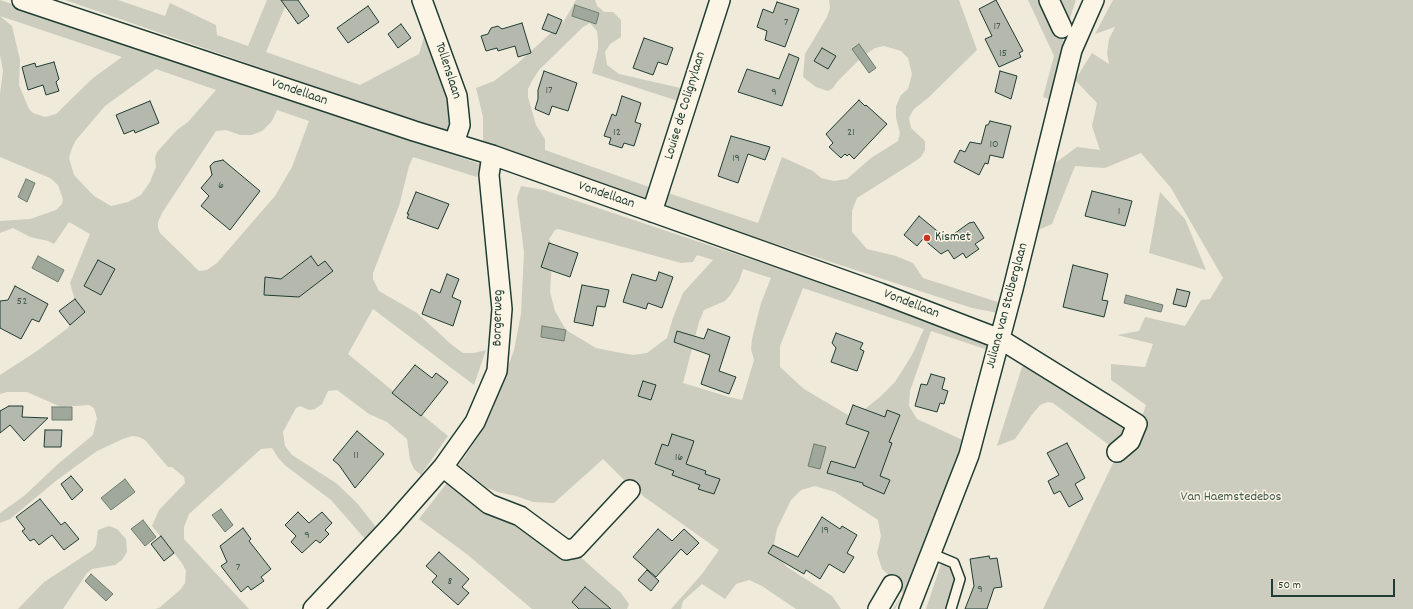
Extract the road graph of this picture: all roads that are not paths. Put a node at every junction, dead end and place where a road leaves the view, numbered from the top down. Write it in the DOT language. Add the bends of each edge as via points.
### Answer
graph roads {
  1 [pos="22,0"];
  2 [pos="422,0"];
  3 [pos="720,0"];
  4 [pos="1049,0"];
  5 [pos="1094,0"];
  6 [pos="1062,28"];
  7 [pos="454,143"];
  8 [pos="492,155"];
  9 [pos="652,212"];
  10 [pos="1000,339"];
  11 [pos="1117,452"];
  12 [pos="443,466"];
  13 [pos="630,490"];
  14 [pos="930,553"];
  15 [pos="892,585"];
  16 [pos="313,609"];
  17 [pos="878,609"];
  18 [pos="909,609"];
  19 [pos="951,609"];
  1 -- 7 [label="street, Vondellaan"];
  2 -- 7 [label="street, Tollenslaan" via="457,96 460,125"];
  3 -- 9 [label="street, Louise de Colignylaan"];
  4 -- 6 [label="street"];
  5 -- 10 [label="street, Juliana van Stolberglaan" via="1072,50"];
  7 -- 8 [label="street, Vondellaan"];
  8 -- 9 [label="street, Vondellaan"];
  8 -- 12 [label="street, Borgerweg" via="490,175 502,310 497,371 475,422"];
  9 -- 10 [label="street, Vondellaan" via="880,293"];
  10 -- 11 [label="street, Vondellaan" via="1137,424 1130,441"];
  10 -- 14 [label="street, Juliana van Stolberglaan" via="970,455"];
  12 -- 13 [label="street" via="489,504 520,516 566,550 576,548"];
  12 -- 16 [label="street, Borgerweg"];
  14 -- 18 [label="street, Juliana van Stolberglaan"];
  14 -- 19 [label="lane" via="954,563 960,579"];
  15 -- 17 [label="street"];
}
